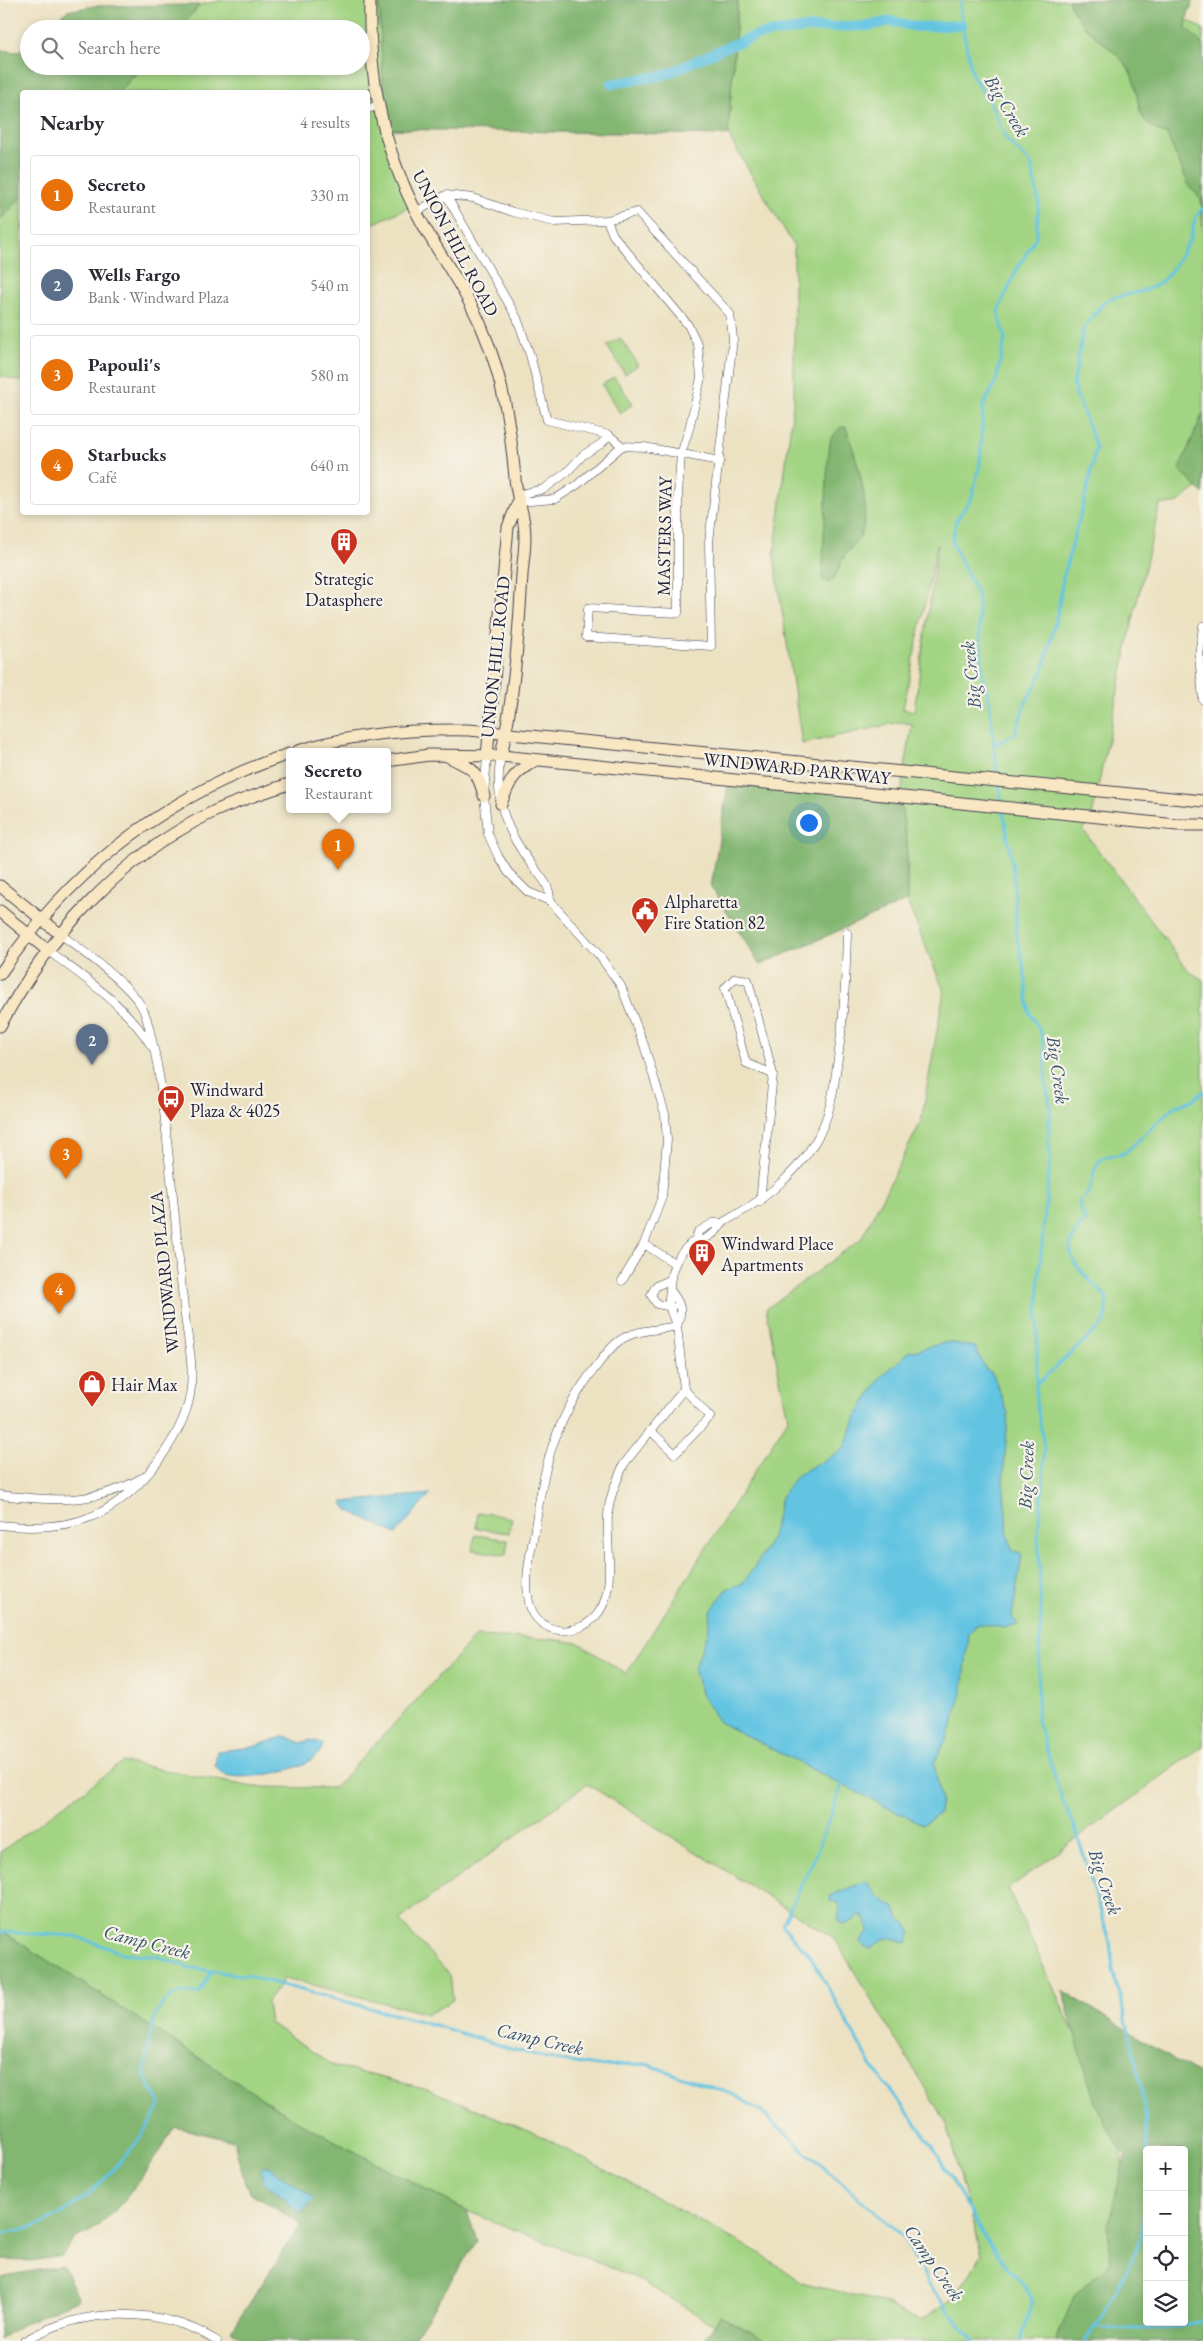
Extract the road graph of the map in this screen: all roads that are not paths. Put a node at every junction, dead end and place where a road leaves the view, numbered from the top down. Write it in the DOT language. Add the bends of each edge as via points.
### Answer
graph roads {
  1 [pos="370,0"];
  2 [pos="373,107"];
  3 [pos="446,195"];
  4 [pos="416,212"];
  5 [pos="608,220"];
  6 [pos="609,435"];
  7 [pos="622,446"];
  8 [pos="681,454"];
  9 [pos="720,461"];
  10 [pos="544,489"];
  11 [pos="518,498"];
  12 [pos="555,499"];
  13 [pos="502,583"];
  14 [pos="522,583"];
  15 [pos="1203,626"];
  16 [pos="1202,677"];
  17 [pos="1203,700"];
  18 [pos="490,731"];
  19 [pos="506,734"];
  20 [pos="309,748"];
  21 [pos="443,754"];
  22 [pos="286,755"];
  23 [pos="487,756"];
  24 [pos="502,756"];
  25 [pos="391,760"];
  26 [pos="536,760"];
  27 [pos="286,785"];
  28 [pos="484,796"];
  29 [pos="1203,800"];
  30 [pos="502,804"];
  31 [pos="1203,825"];
  32 [pos="0,886"];
  33 [pos="550,901"];
  34 [pos="0,911"];
  35 [pos="41,919"];
  36 [pos="848,933"];
  37 [pos="60,934"];
  38 [pos="28,936"];
  39 [pos="47,950"];
  40 [pos="0,974"];
  41 [pos="0,1026"];
  42 [pos="155,1052"];
  43 [pos="774,1074"];
  44 [pos="760,1202"];
  45 [pos="722,1223"];
  46 [pos="707,1227"];
  47 [pos="712,1235"];
  48 [pos="696,1239"];
  49 [pos="644,1244"];
  50 [pos="674,1263"];
  51 [pos="670,1280"];
  52 [pos="622,1281"];
  53 [pos="670,1290"];
  54 [pos="679,1305"];
  55 [pos="670,1308"];
  56 [pos="677,1326"];
  57 [pos="684,1389"];
  58 [pos="651,1431"];
  59 [pos="146,1476"];
  60 [pos="0,1495"];
  61 [pos="0,1525"];
  62 [pos="24,2341"];
  63 [pos="217,2341"];
  1 -- 2 [label="main road, UNION HILL ROAD"];
  2 -- 4 [label="main road, UNION HILL ROAD"];
  3 -- 4 [label="street"];
  3 -- 5 [label="street" via="474,198 554,222"];
  3 -- 6 [label="street" via="517,318 547,420"];
  4 -- 11 [label="main road, UNION HILL ROAD" via="469,299 482,329 510,422"];
  5 -- 8 [label="street, MASTERS WAY" via="613,235 688,325 698,345 701,378"];
  5 -- 9 [label="street" via="637,212 730,314 733,339"];
  6 -- 7 [label="street"];
  6 -- 10 [label="street"];
  7 -- 8 [label="street, MASTERS WAY"];
  7 -- 12 [label="street" via="577,485"];
  8 -- 9 [label="street, MASTERS WAY"];
  8 -- 9 [label="street, MASTERS WAY" via="678,613 588,608 586,637 711,646 709,542"];
  10 -- 11 [label="street"];
  10 -- 12 [label="street"];
  11 -- 12 [label="street"];
  11 -- 13 [label="main road, UNION HILL ROAD" via="508,527"];
  11 -- 14 [label="main road, UNION HILL ROAD" via="524,525"];
  13 -- 14 [label="main road"];
  13 -- 18 [label="main road, UNION HILL ROAD"];
  14 -- 19 [label="main road, UNION HILL ROAD" via="512,705"];
  15 -- 16 [label="street" via="1199,655"];
  16 -- 17 [label="street"];
  18 -- 19 [label="main road, WINDWARD PARKWAY"];
  18 -- 20 [label="main road, WINDWARD PARKWAY" via="386,732"];
  18 -- 23 [label="main road, UNION HILL ROAD"];
  19 -- 24 [label="main road, UNION HILL ROAD"];
  19 -- 29 [label="main road, WINDWARD PARKWAY"];
  21 -- 23 [label="main road, WINDWARD PARKWAY"];
  21 -- 25 [label="main road, WINDWARD PARKWAY"];
  21 -- 28 [label="main road" via="474,771 480,778"];
  22 -- 35 [label="main road" via="207,787 152,819 104,856"];
  23 -- 24 [label="main road, WINDWARD PARKWAY"];
  23 -- 28 [label="street"];
  24 -- 26 [label="main road, WINDWARD PARKWAY"];
  24 -- 30 [label="street" via="498,776"];
  26 -- 30 [label="main road" via="513,776"];
  26 -- 31 [label="main road, WINDWARD PARKWAY" via="1177,825"];
  27 -- 37 [label="main road" via="211,813 172,835 116,877"];
  28 -- 33 [label="street" via="488,834 508,872 528,892"];
  30 -- 33 [label="street" via="510,832 547,883"];
  32 -- 35 [label="main road"];
  33 -- 49 [label="street" via="599,955 621,986 641,1036 665,1114 666,1172 662,1198"];
  34 -- 38 [label="main road, WINDWARD PLAZA"];
  35 -- 37 [label="main road"];
  35 -- 38 [label="main road"];
  36 -- 44 [label="street" via="845,1008 832,1106 815,1142 792,1173"];
  37 -- 39 [label="main road"];
  37 -- 42 [label="street, WINDWARD PLAZA" via="119,981 140,1004 148,1020"];
  38 -- 39 [label="main road, WINDWARD PLAZA"];
  38 -- 40 [label="main road"];
  39 -- 41 [label="main road"];
  39 -- 42 [label="street, WINDWARD PLAZA" via="123,1010"];
  42 -- 59 [label="street, WINDWARD PLAZA" via="166,1124 192,1367 186,1414 169,1447"];
  43 -- 43 [label="street" via="748,980 735,978 725,988 746,1063"];
  43 -- 44 [label="street"];
  44 -- 45 [label="street"];
  45 -- 46 [label="street"];
  45 -- 47 [label="street"];
  46 -- 47 [label="street"];
  46 -- 48 [label="street" via="698,1232"];
  47 -- 48 [label="street" via="703,1240"];
  48 -- 50 [label="street"];
  49 -- 50 [label="street"];
  49 -- 52 [label="street"];
  50 -- 51 [label="street"];
  51 -- 53 [label="street"];
  51 -- 55 [label="street" via="656,1286 651,1294 657,1304"];
  53 -- 54 [label="street"];
  53 -- 55 [label="street"];
  54 -- 55 [label="street"];
  54 -- 56 [label="street" via="682,1314"];
  55 -- 56 [label="street"];
  56 -- 57 [label="street"];
  56 -- 58 [label="street" via="629,1334 619,1341 586,1380 560,1423 546,1462 529,1565 529,1601 534,1615 542,1624 556,1630 579,1629 600,1612 608,1581 610,1501 624,1464"];
  57 -- 58 [label="street"];
  57 -- 58 [label="street" via="710,1418 675,1454"];
  59 -- 60 [label="street, WINDWARD PLAZA" via="106,1493 72,1500 49,1501"];
  59 -- 61 [label="street, WINDWARD PLAZA" via="118,1504 78,1521 22,1527"];
  62 -- 63 [label="street" via="71,2321 125,2313 186,2326"];
}
